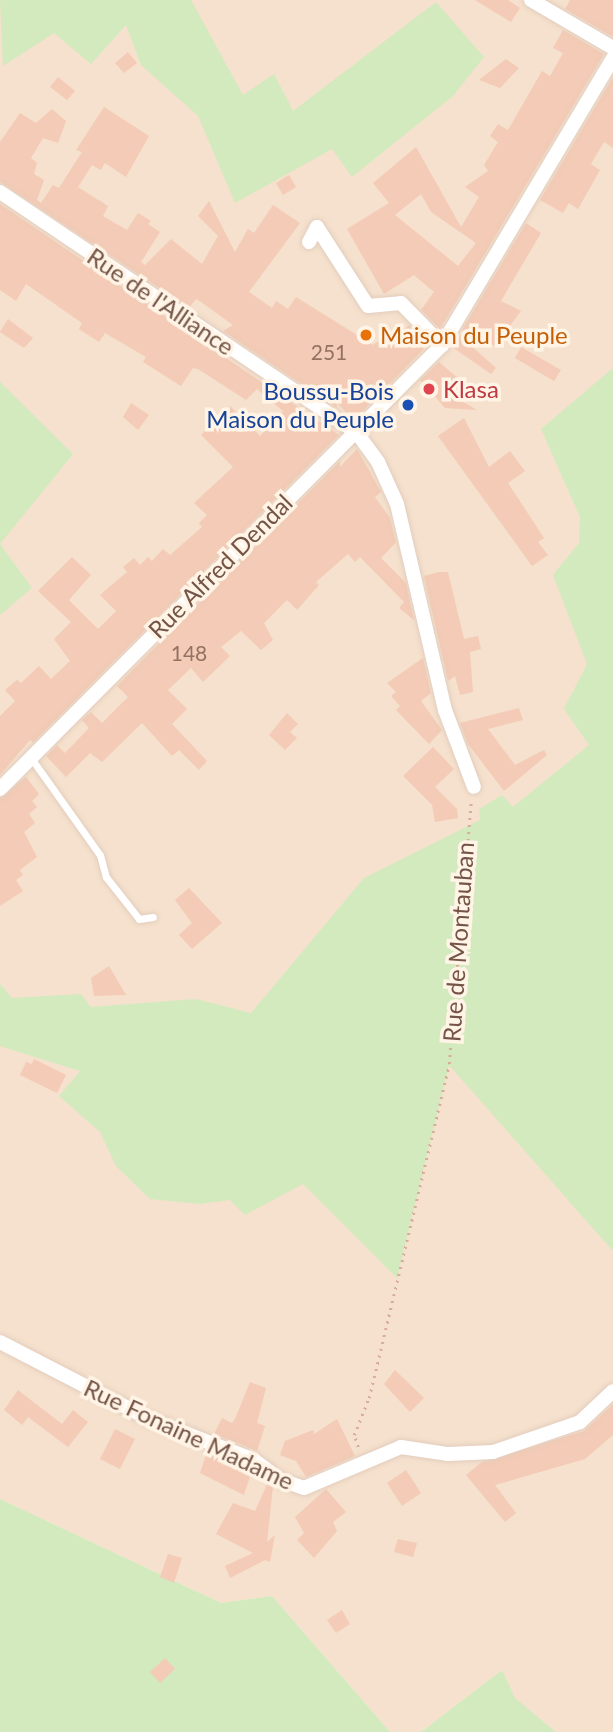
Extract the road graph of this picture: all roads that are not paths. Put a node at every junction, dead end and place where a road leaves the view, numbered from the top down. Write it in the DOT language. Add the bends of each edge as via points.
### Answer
graph roads {
  1 [pos="531,0"];
  2 [pos="613,48"];
  3 [pos="613,58"];
  4 [pos="0,192"];
  5 [pos="309,242"];
  6 [pos="442,345"];
  7 [pos="357,433"];
  8 [pos="31,758"];
  9 [pos="474,787"];
  10 [pos="0,789"];
  11 [pos="153,917"];
  12 [pos="0,1342"];
  13 [pos="613,1391"];
  1 -- 2 [label="street"];
  3 -- 6 [label="street, Rue Alfred Dendal"];
  4 -- 7 [label="street, Rue de l'Alliance"];
  5 -- 6 [label="street" via="317,227 368,306 401,303"];
  6 -- 7 [label="street, Rue Alfred Dendal"];
  7 -- 8 [label="street, Rue Alfred Dendal"];
  7 -- 9 [label="street" via="379,462 397,504 445,710"];
  8 -- 10 [label="street, Rue Alfred Dendal"];
  8 -- 11 [label="lane" via="100,855 106,877 139,919"];
  12 -- 13 [label="street, Rue Fonaine Madame" via="149,1419 254,1460 281,1480 304,1488 401,1447 449,1454 493,1452 580,1422"];
}
